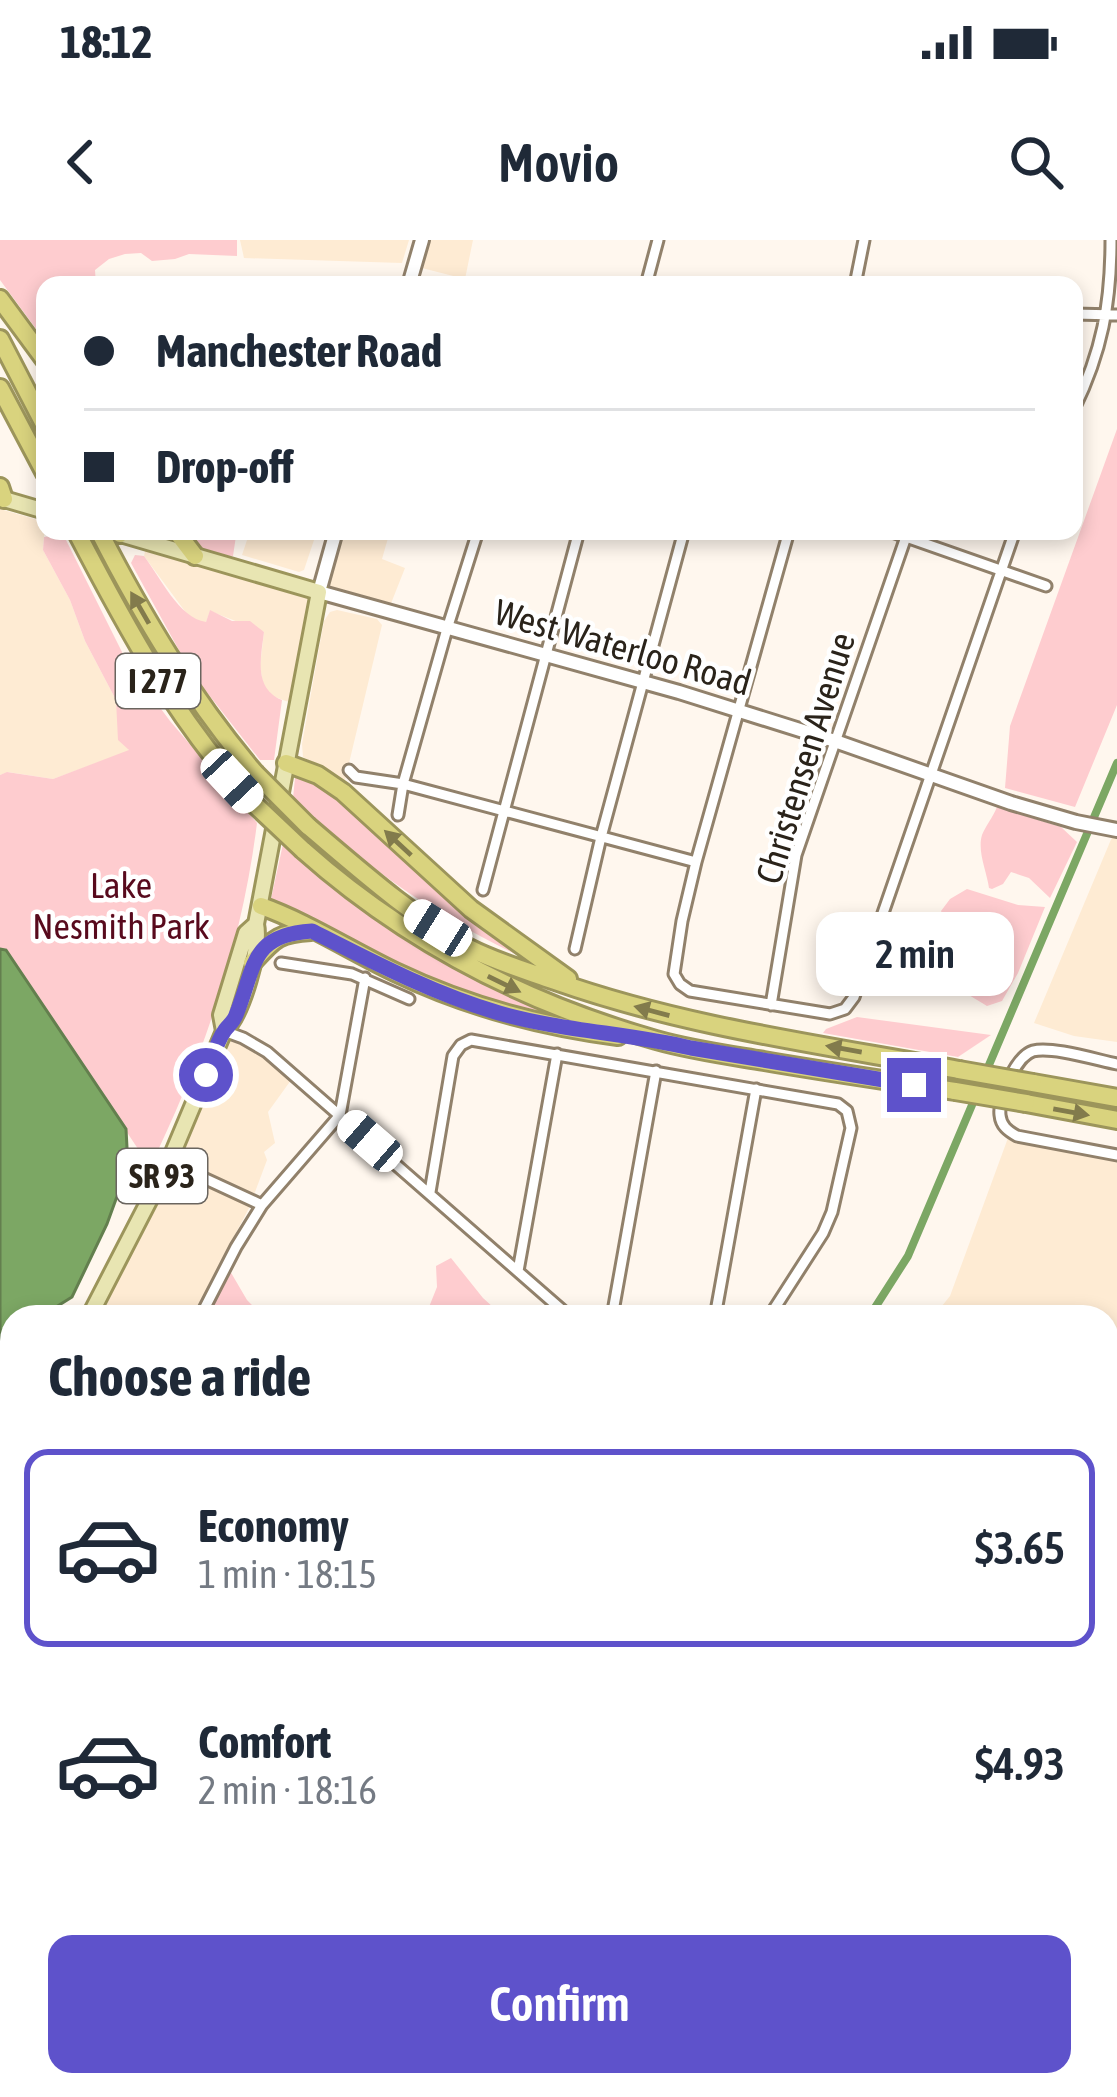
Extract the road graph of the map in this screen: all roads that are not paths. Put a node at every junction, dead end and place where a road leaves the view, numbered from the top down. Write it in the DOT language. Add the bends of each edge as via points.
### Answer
graph roads {
  1 [pos="422,240"];
  2 [pos="658,240"];
  3 [pos="864,240"];
  4 [pos="1111,240"];
  5 [pos="412,276"];
  6 [pos="648,276"];
  7 [pos="857,276"];
  8 [pos="0,299"];
  9 [pos="1112,315"];
  10 [pos="0,339"];
  11 [pos="36,348"];
  12 [pos="0,388"];
  13 [pos="1083,388"];
  14 [pos="36,409"];
  15 [pos="36,456"];
  16 [pos="1,494"];
  17 [pos="36,508"];
  18 [pos="80,540"];
  19 [pos="104,540"];
  20 [pos="143,540"];
  21 [pos="182,540"];
  22 [pos="333,540"];
  23 [pos="475,540"];
  24 [pos="577,540"];
  25 [pos="682,540"];
  26 [pos="787,540"];
  27 [pos="905,540"];
  28 [pos="923,540"];
  29 [pos="1012,540"];
  30 [pos="194,556"];
  31 [pos="1001,569"];
  32 [pos="1046,586"];
  33 [pos="319,592"];
  34 [pos="447,629"];
  35 [pos="547,657"];
  36 [pos="644,684"];
  37 [pos="740,711"];
  38 [pos="835,742"];
  39 [pos="286,763"];
  40 [pos="349,770"];
  41 [pos="931,775"];
  42 [pos="404,784"];
  43 [pos="502,810"];
  44 [pos="398,815"];
  45 [pos="1111,829"];
  46 [pos="601,837"];
  47 [pos="696,862"];
  48 [pos="483,890"];
  49 [pos="258,915"];
  50 [pos="312,931"];
  51 [pos="575,950"];
  52 [pos="252,963"];
  53 [pos="281,963"];
  54 [pos="365,978"];
  55 [pos="589,993"];
  56 [pos="409,999"];
  57 [pos="771,1005"];
  58 [pos="224,1031"];
  59 [pos="656,1040"];
  60 [pos="557,1054"];
  61 [pos="1117,1064"];
  62 [pos="656,1072"];
  63 [pos="756,1088"];
  64 [pos="1117,1098"];
  65 [pos="340,1115"];
  66 [pos="1117,1120"];
  67 [pos="1117,1155"];
  68 [pos="169,1162"];
  69 [pos="430,1192"];
  70 [pos="262,1205"];
  71 [pos="518,1271"];
  72 [pos="95,1305"];
  73 [pos="206,1305"];
  74 [pos="556,1305"];
  75 [pos="613,1305"];
  76 [pos="717,1305"];
  77 [pos="777,1305"];
  1 -- 5 [label="main road"];
  2 -- 6 [label="street"];
  3 -- 7 [label="street"];
  4 -- 9 [label="street"];
  8 -- 11 [label="highway"];
  9 -- 13 [label="street"];
  10 -- 14 [label="highway"];
  12 -- 15 [label="highway"];
  16 -- 17 [label="main road"];
  18 -- 59 [label="highway, I 277, one-way, bridge" via="189,728 302,850 366,903 469,967"];
  55 -- 19 [label="highway, I 277, one-way, bridge" via="472,950 403,906 308,826 195,696"];
  20 -- 30 [label="main road, West Waterloo Road"];
  21 -- 30 [label="highway"];
  22 -- 33 [label="main road, SR 93"];
  23 -- 34 [label="street"];
  24 -- 35 [label="street"];
  25 -- 36 [label="street"];
  26 -- 37 [label="street"];
  27 -- 38 [label="street, Christensen Avenue"];
  28 -- 31 [label="street"];
  29 -- 31 [label="street"];
  30 -- 33 [label="main road, West Waterloo Road"];
  31 -- 32 [label="street"];
  31 -- 41 [label="street"];
  33 -- 34 [label="main road, West Waterloo Road"];
  33 -- 39 [label="main road, SR 93"];
  34 -- 35 [label="main road, West Waterloo Road"];
  34 -- 42 [label="street"];
  35 -- 36 [label="main road, West Waterloo Road"];
  35 -- 43 [label="street"];
  36 -- 37 [label="main road, West Waterloo Road"];
  36 -- 46 [label="street"];
  37 -- 38 [label="main road, West Waterloo Road"];
  37 -- 47 [label="street"];
  38 -- 41 [label="main road, West Waterloo Road"];
  38 -- 57 [label="street, Christensen Avenue" via="796,855"];
  39 -- 49 [label="main road, SR 93"];
  55 -- 39 [label="highway, one-way" via="485,920 344,792"];
  40 -- 42 [label="street"];
  41 -- 45 [label="main road, West Waterloo Road"];
  41 -- 57 [label="street" via="856,992 830,1015"];
  42 -- 43 [label="street"];
  42 -- 44 [label="street"];
  43 -- 46 [label="street"];
  43 -- 48 [label="street"];
  46 -- 47 [label="street"];
  46 -- 51 [label="street"];
  47 -- 57 [label="street" via="674,974 686,989"];
  49 -- 50 [label="highway"];
  49 -- 52 [label="main road, SR 93"];
  49 -- 58 [label="main road, SR 93" via="221,1015"];
  50 -- 52 [label="highway" via="275,938"];
  50 -- 59 [label="highway" via="498,1012"];
  52 -- 58 [label="main road, SR 93"];
  53 -- 54 [label="street"];
  54 -- 56 [label="street"];
  54 -- 65 [label="street"];
  64 -- 55 [label="highway, I 277, one-way, bridge" via="686,1019"];
  58 -- 65 [label="street" via="267,1052"];
  58 -- 68 [label="main road, SR 93"];
  59 -- 66 [label="highway, I 277, one-way, bridge"];
  60 -- 62 [label="street"];
  60 -- 69 [label="street" via="465,1042 453,1056"];
  60 -- 71 [label="street"];
  61 -- 67 [label="street" via="1028,1053 1000,1111 1017,1136"];
  62 -- 63 [label="street"];
  62 -- 75 [label="street"];
  63 -- 76 [label="street"];
  63 -- 77 [label="street" via="831,1102 851,1123 824,1233"];
  65 -- 69 [label="street"];
  65 -- 70 [label="street"];
  68 -- 70 [label="street"];
  68 -- 72 [label="main road, SR 93"];
  69 -- 71 [label="street"];
  70 -- 73 [label="street"];
  71 -- 74 [label="street"];
}
